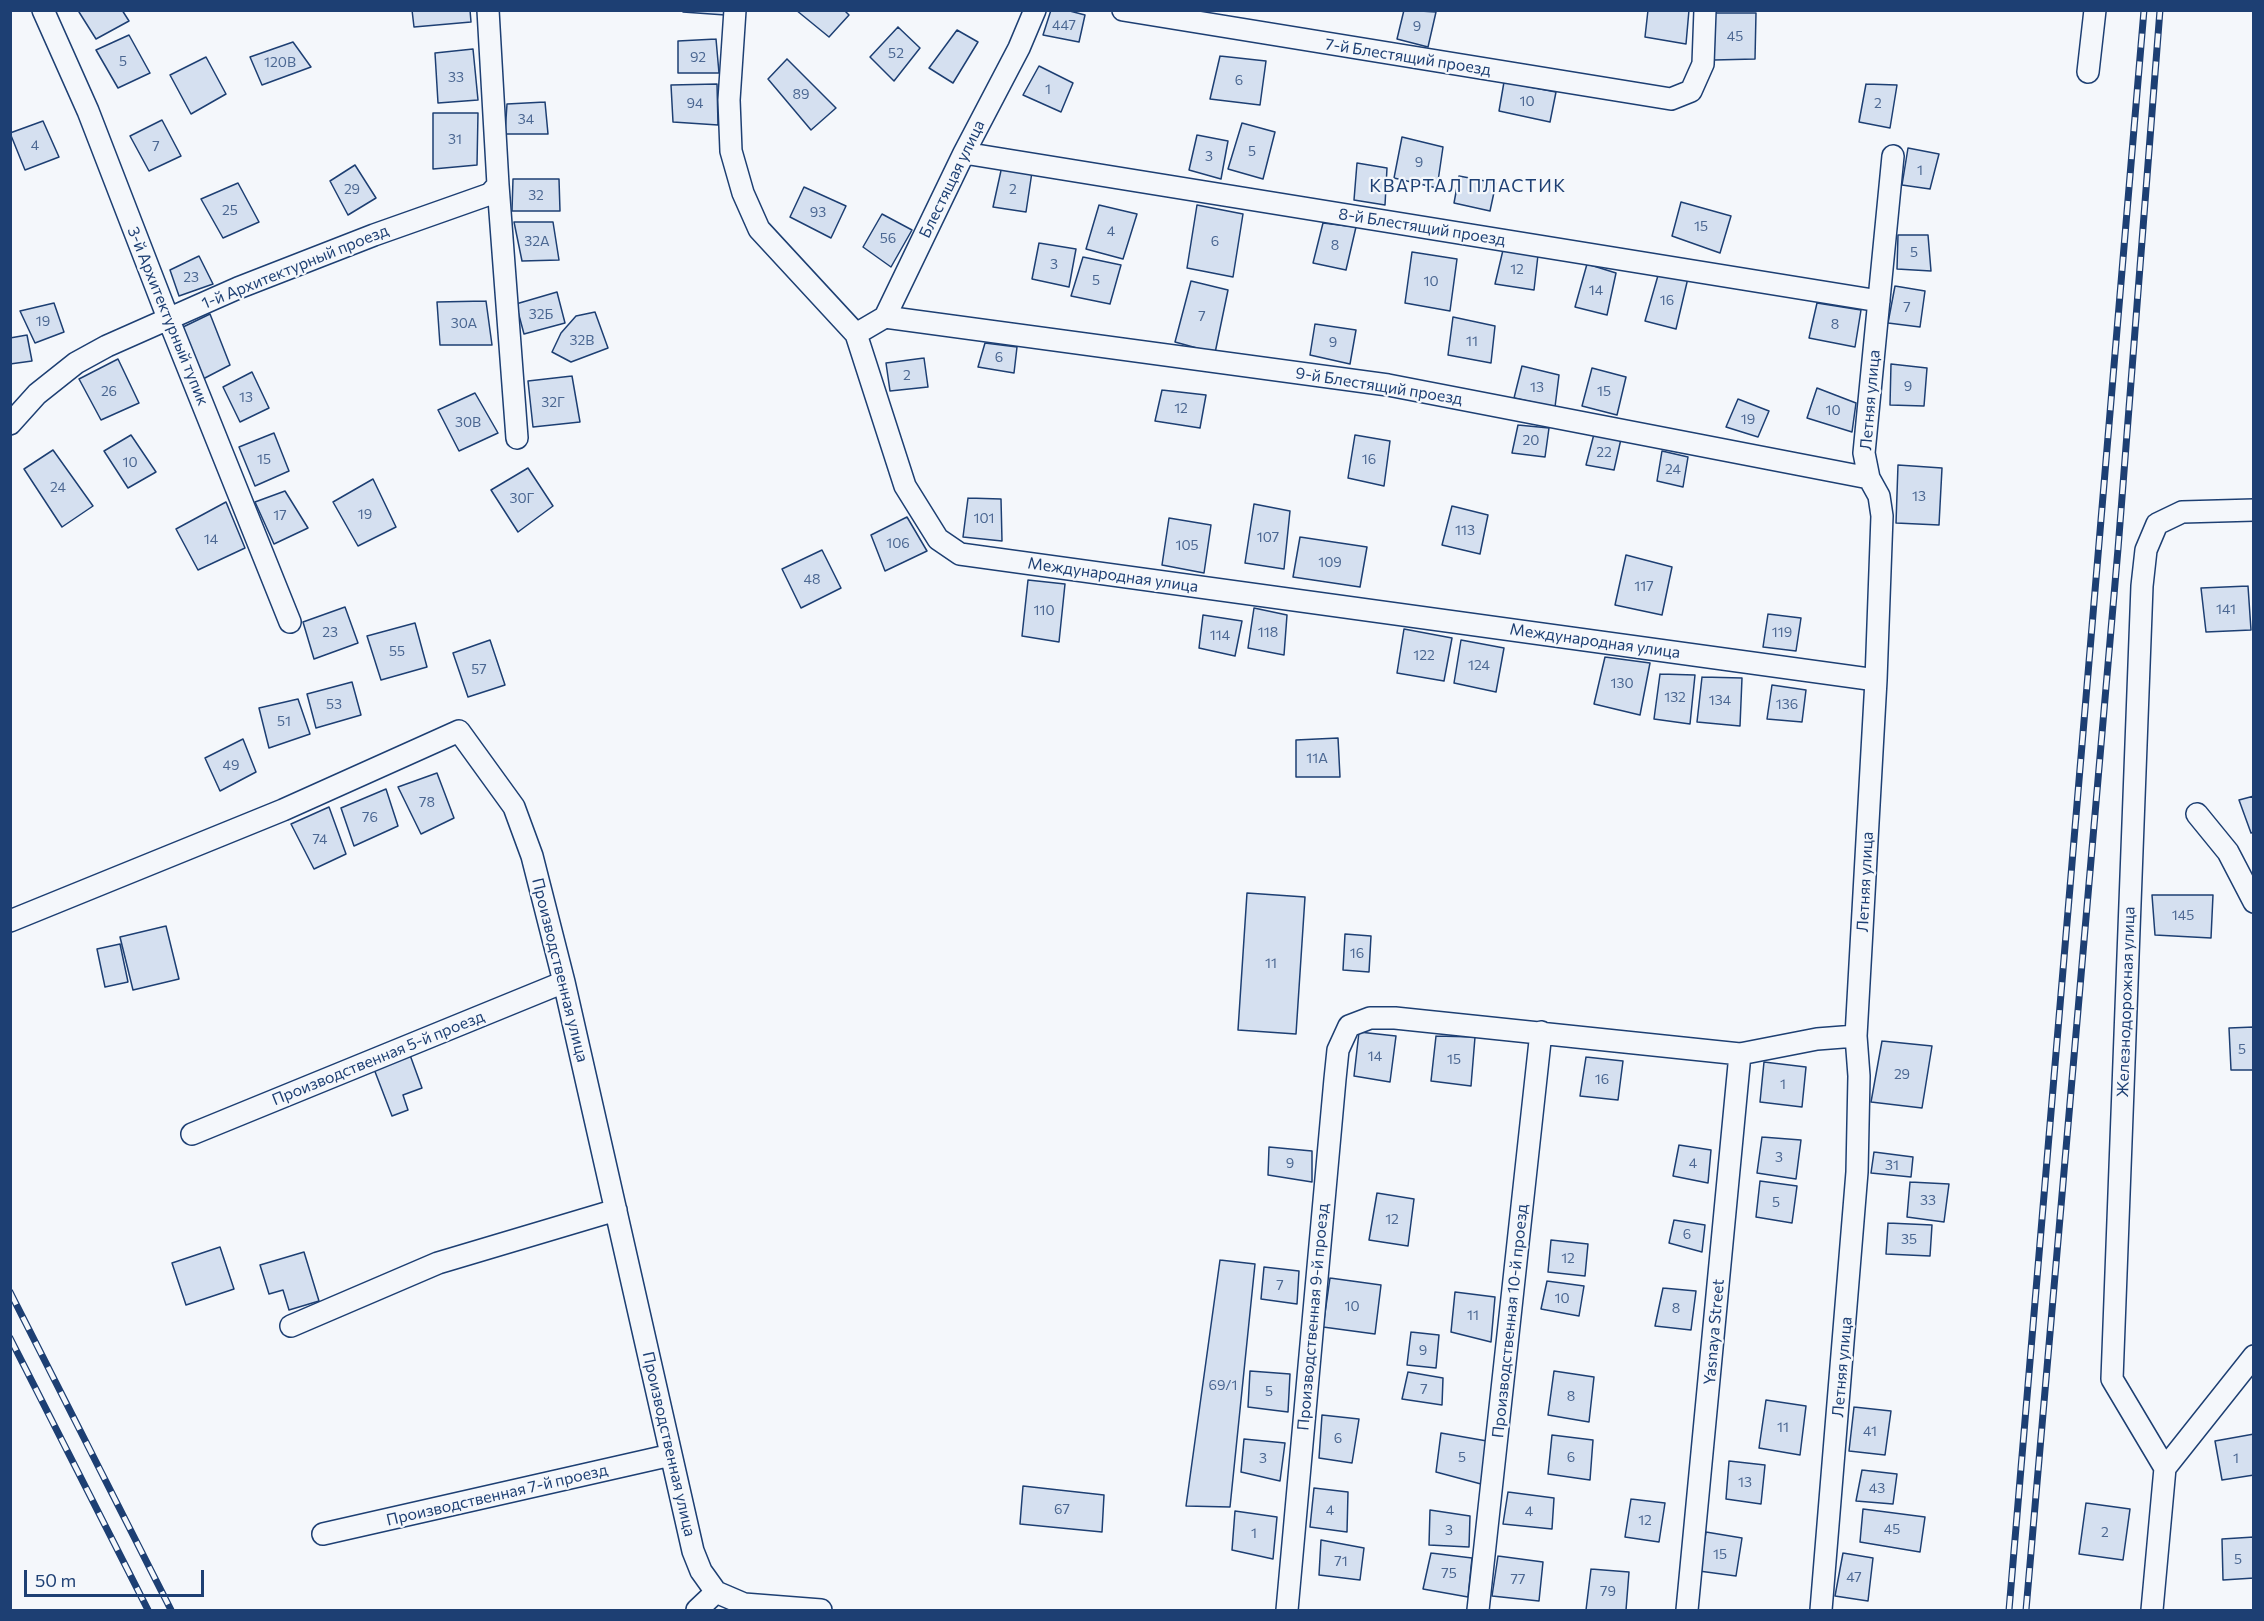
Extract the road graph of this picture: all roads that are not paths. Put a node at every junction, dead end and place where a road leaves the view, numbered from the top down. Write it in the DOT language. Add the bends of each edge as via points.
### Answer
graph roads {
  1 [pos="43,10"];
  2 [pos="488,10"];
  3 [pos="735,10"];
  4 [pos="1035,10"];
  5 [pos="1123,10"];
  6 [pos="1705,10"];
  7 [pos="2095,10"];
  8 [pos="2088,72"];
  9 [pos="964,153"];
  10 [pos="1893,156"];
  11 [pos="498,185"];
  12 [pos="1879,301"];
  13 [pos="885,317"];
  14 [pos="168,318"];
  15 [pos="856,334"];
  16 [pos="10,423"];
  17 [pos="517,438"];
  18 [pos="1869,478"];
  19 [pos="2253,510"];
  20 [pos="290,622"];
  21 [pos="1876,680"];
  22 [pos="2197,814"];
  23 [pos="2253,902"];
  24 [pos="10,921"];
  25 [pos="564,982"];
  26 [pos="1541,1032"];
  27 [pos="1856,1036"];
  28 [pos="1740,1054"];
  29 [pos="192,1134"];
  30 [pos="616,1210"];
  31 [pos="291,1326"];
  32 [pos="2253,1356"];
  33 [pos="671,1455"];
  34 [pos="2165,1468"];
  35 [pos="322,1534"];
  36 [pos="716,1592"];
  37 [pos="697,1611"];
  38 [pos="821,1611"];
  39 [pos="1287,1611"];
  40 [pos="1478,1611"];
  41 [pos="1687,1611"];
  42 [pos="1821,1611"];
  43 [pos="2152,1611"];
  1 -- 14 [label="street, 3-й Архитектурный тупик" via="88,111"];
  2 -- 11 [label="street"];
  3 -- 15 [label="street, Международная улица" via="730,131 731,151 743,193 759,229"];
  4 -- 9 [label="street, Блестящая улица"];
  5 -- 6 [label="street, 7-й Блестящий проезд" via="1671,99 1691,91 1703,64"];
  7 -- 8 [label="street"];
  9 -- 12 [label="street, 8-й Блестящий проезд"];
  9 -- 13 [label="street, Блестящая улица"];
  10 -- 12 [label="street, Летняя улица"];
  11 -- 14 [label="street, 1-й Архитектурный проезд" via="490,194 363,239"];
  11 -- 17 [label="street"];
  12 -- 18 [label="street, Летняя улица" via="1864,453"];
  13 -- 15 [label="street"];
  13 -- 18 [label="street, 9-й Блестящий проезд" via="1388,385"];
  14 -- 16 [label="street, 1-й Архитектурный проезд" via="76,363 37,394"];
  14 -- 20 [label="street, 3-й Архитектурный тупик"];
  15 -- 21 [label="street, Международная улица" via="905,486 938,539 960,554"];
  18 -- 21 [label="street, Летняя улица" via="1879,495 1882,516"];
  19 -- 34 [label="street, Железнодорожная улица" via="2182,512 2157,524 2146,550 2142,586 2112,1379"];
  21 -- 27 [label="street, Летняя улица"];
  22 -- 23 [label="street" via="2228,852"];
  24 -- 25 [label="street, Производственная улица" via="283,810 459,731 514,807 532,856"];
  25 -- 29 [label="street, Производственная 5-й проезд"];
  25 -- 30 [label="street, Производственная улица"];
  26 -- 28 [label="street"];
  26 -- 39 [label="street, Производственная 9-й проезд" via="1370,1018 1349,1026 1338,1050"];
  26 -- 40 [label="street, Производственная 10-й проезд"];
  27 -- 28 [label="street" via="1816,1038"];
  27 -- 42 [label="street, Летняя улица" via="1857,1172"];
  28 -- 41 [label="street, Yasnaya Street"];
  30 -- 31 [label="street" via="438,1263"];
  30 -- 33 [label="street, Производственная улица"];
  32 -- 34 [label="street"];
  33 -- 35 [label="street, Производственная 7-й проезд"];
  33 -- 36 [label="street, Производственная улица" via="693,1551"];
  34 -- 43 [label="street"];
  36 -- 37 [label="street"];
  36 -- 38 [label="street" via="744,1604"];
}
